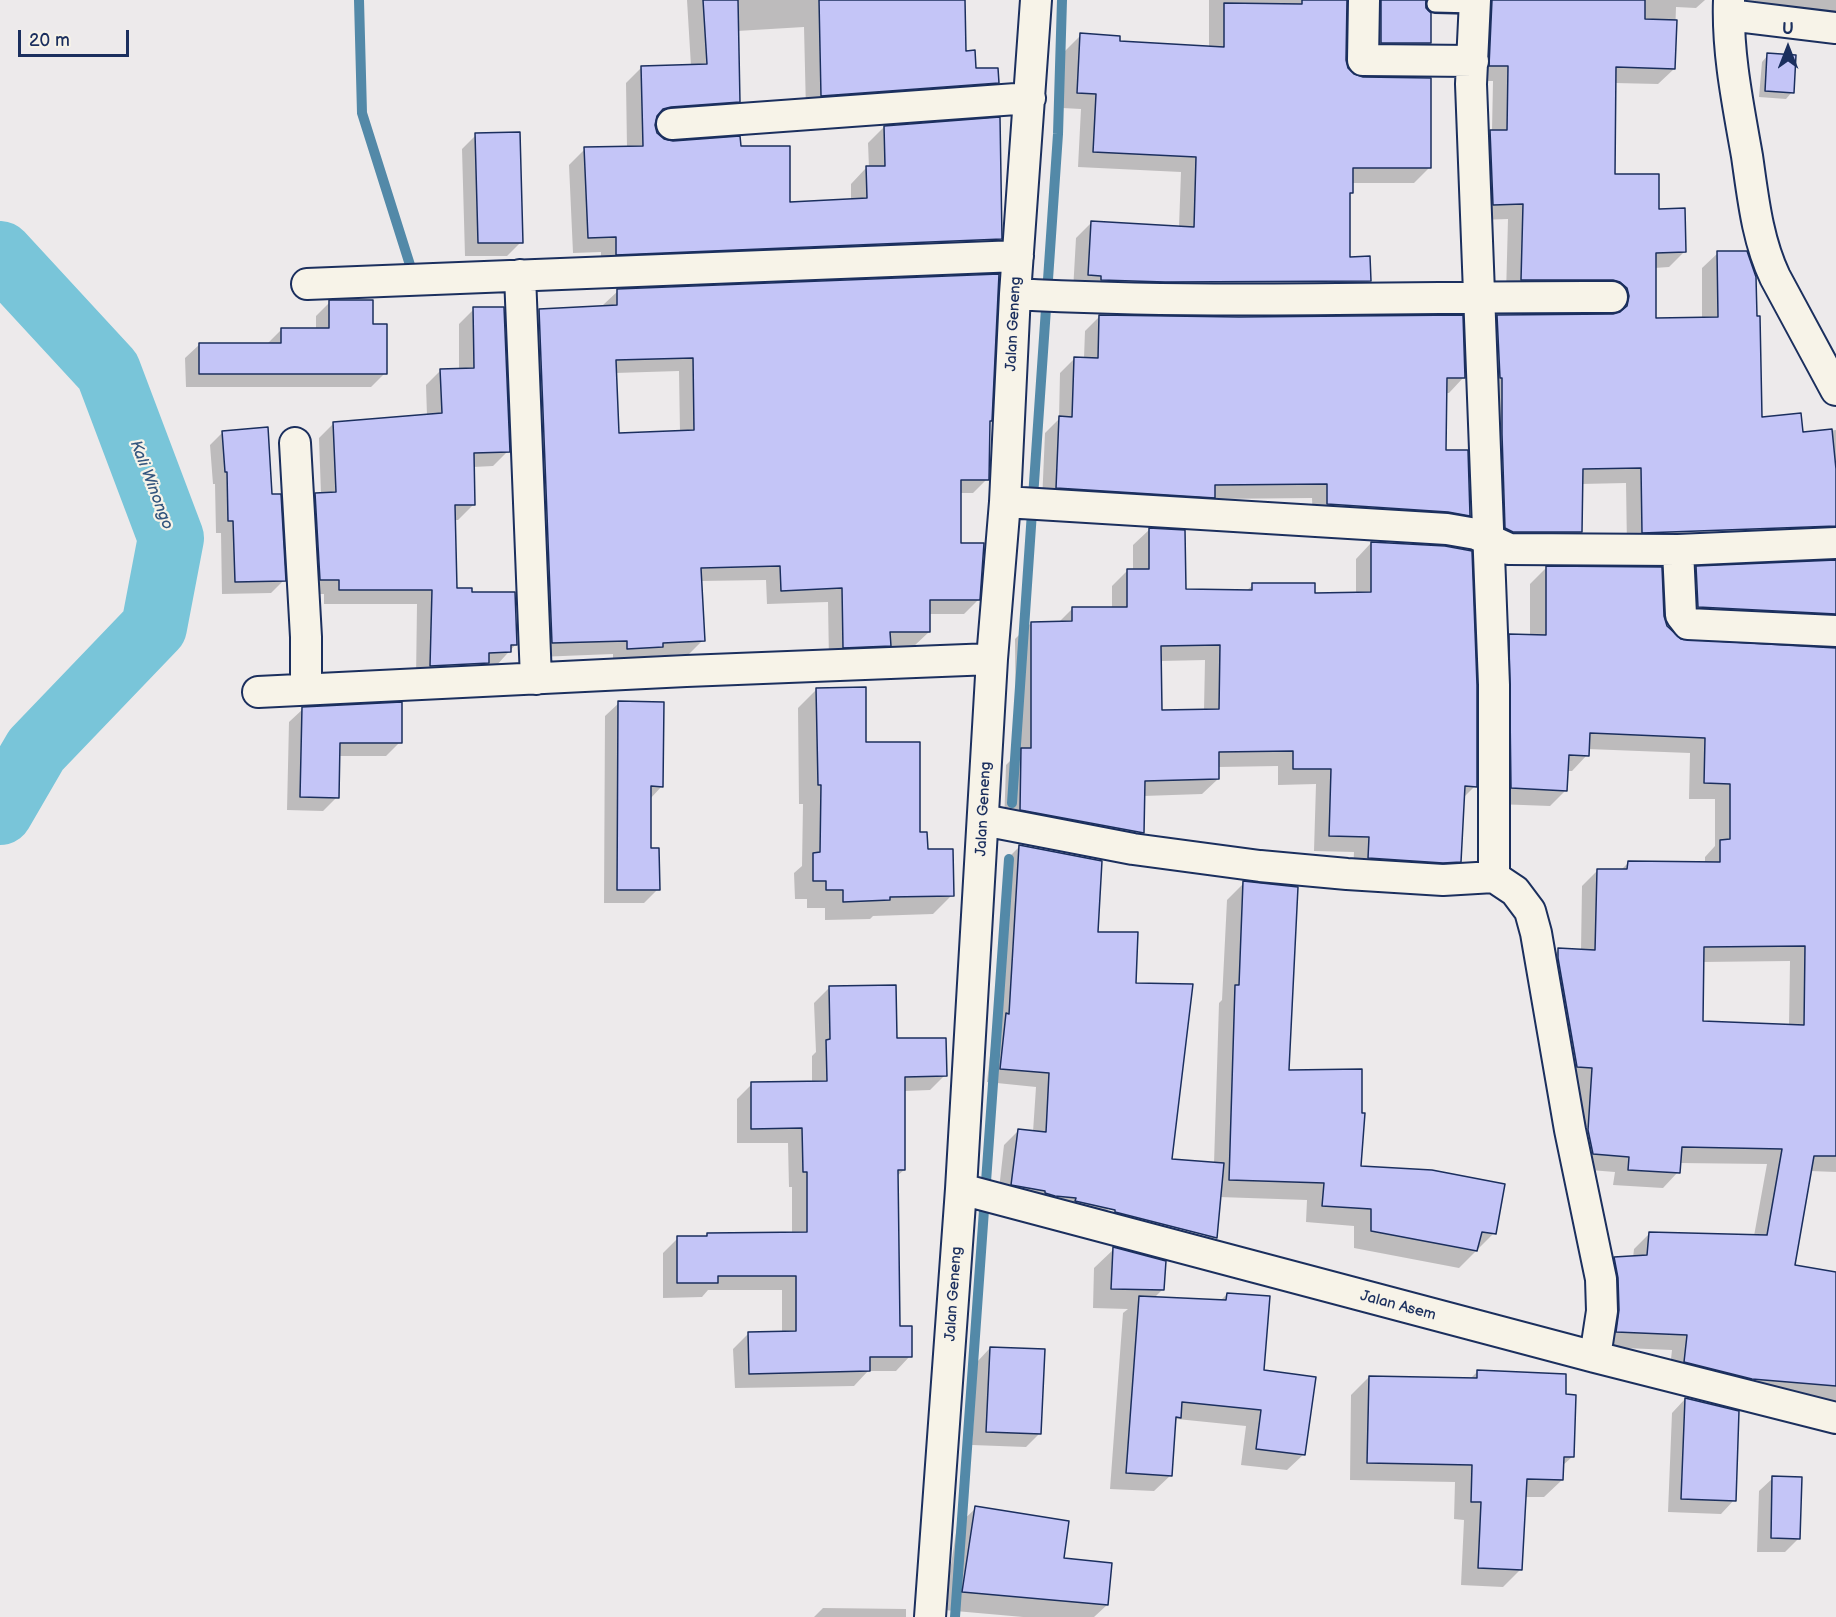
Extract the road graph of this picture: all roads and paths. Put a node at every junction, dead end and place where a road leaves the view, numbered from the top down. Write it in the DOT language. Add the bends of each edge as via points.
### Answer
graph roads {
  1 [pos="1036,0"];
  2 [pos="1364,0"];
  3 [pos="1475,2"];
  4 [pos="1435,4"];
  5 [pos="1729,8"];
  6 [pos="1836,28"];
  7 [pos="1473,61"];
  8 [pos="1030,98"];
  9 [pos="672,124"];
  10 [pos="1018,256"];
  11 [pos="520,275"];
  12 [pos="307,284"];
  13 [pos="1039,296"];
  14 [pos="1480,296"];
  15 [pos="1612,297"];
  16 [pos="1836,390"];
  17 [pos="295,443"];
  18 [pos="1027,503"];
  19 [pos="1488,540"];
  20 [pos="1836,543"];
  21 [pos="1678,550"];
  22 [pos="1836,631"];
  23 [pos="992,659"];
  24 [pos="536,679"];
  25 [pos="306,689"];
  26 [pos="258,692"];
  27 [pos="983,820"];
  28 [pos="1494,877"];
  29 [pos="961,1189"];
  30 [pos="1595,1357"];
  31 [pos="1836,1418"];
  32 [pos="930,1617"];
  1 -- 8 [label="street, Jalan Geneng"];
  2 -- 7 [label="street" via="1362,72"];
  3 -- 4 [label="lane"];
  3 -- 7 [label="street"];
  5 -- 6 [label="street"];
  5 -- 16 [label="street" via="1741,120 1767,260"];
  7 -- 14 [label="street"];
  8 -- 9 [label="street"];
  8 -- 10 [label="street, Jalan Geneng"];
  10 -- 11 [label="street"];
  10 -- 13 [label="street, Jalan Geneng"];
  11 -- 12 [label="street"];
  11 -- 24 [label="street"];
  13 -- 14 [label="street" via="1246,300"];
  13 -- 18 [label="street, Jalan Geneng"];
  14 -- 15 [label="street"];
  14 -- 19 [label="street"];
  17 -- 25 [label="street"];
  18 -- 19 [label="street" via="1447,529"];
  18 -- 23 [label="street, Jalan Geneng"];
  19 -- 21 [label="street" via="1519,550"];
  19 -- 28 [label="street" via="1494,685"];
  20 -- 21 [label="street"];
  21 -- 22 [label="street" via="1681,615 1688,624"];
  23 -- 24 [label="street"];
  23 -- 27 [label="street, Jalan Geneng"];
  24 -- 25 [label="street"];
  25 -- 26 [label="street"];
  27 -- 28 [label="street" via="1133,849 1260,866 1443,880"];
  27 -- 29 [label="street, Jalan Geneng"];
  28 -- 30 [label="street" via="1515,891 1530,911 1542,958 1570,1130 1601,1279 1602,1311"];
  29 -- 30 [label="street, Jalan Asem"];
  29 -- 32 [label="street, Jalan Geneng"];
  30 -- 31 [label="street, Jalan Asem"];
}
